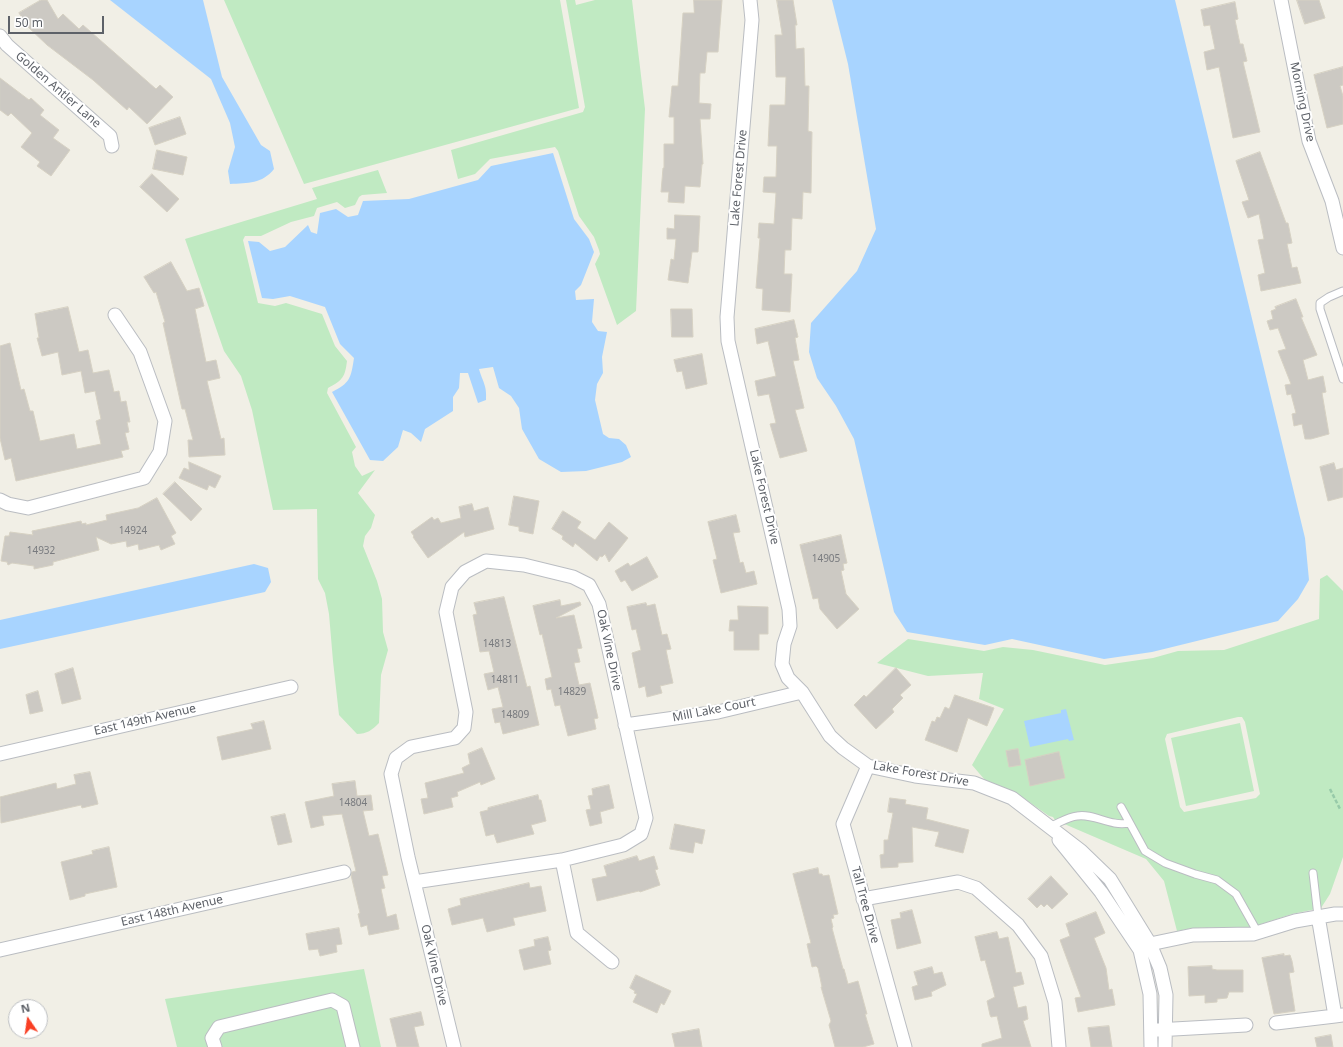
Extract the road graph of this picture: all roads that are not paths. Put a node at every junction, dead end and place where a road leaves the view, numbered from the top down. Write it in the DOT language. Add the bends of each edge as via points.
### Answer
graph roads {
  1 [pos="750,0"];
  2 [pos="1281,0"];
  3 [pos="0,36"];
  4 [pos="112,146"];
  5 [pos="1343,248"];
  6 [pos="1343,291"];
  7 [pos="115,315"];
  8 [pos="1343,379"];
  9 [pos="0,500"];
  10 [pos="291,687"];
  11 [pos="802,692"];
  12 [pos="625,725"];
  13 [pos="0,754"];
  14 [pos="868,766"];
  15 [pos="1122,807"];
  16 [pos="1129,823"];
  17 [pos="1051,826"];
  18 [pos="562,860"];
  19 [pos="344,872"];
  20 [pos="1313,873"];
  21 [pos="414,882"];
  22 [pos="863,900"];
  23 [pos="1343,914"];
  24 [pos="1318,916"];
  25 [pos="1258,933"];
  26 [pos="1150,944"];
  27 [pos="0,950"];
  28 [pos="612,962"];
  29 [pos="1339,1016"];
  30 [pos="1276,1022"];
  31 [pos="1246,1025"];
  32 [pos="1158,1029"];
  33 [pos="215,1047"];
  34 [pos="353,1047"];
  35 [pos="454,1047"];
  36 [pos="905,1047"];
  37 [pos="1060,1047"];
  38 [pos="1151,1047"];
  39 [pos="1165,1047"];
  1 -- 11 [label="street, Lake Forest Drive" via="752,20 727,317 728,341 789,609 790,626 784,644 782,664 788,678"];
  2 -- 5 [label="street, Morning Drive" via="1308,141 1332,201"];
  3 -- 4 [label="street, Golden Antler Lane" via="110,136"];
  6 -- 8 [label="lane" via="1320,303"];
  7 -- 9 [label="street" via="140,352 165,421 160,452 144,478 28,508"];
  10 -- 13 [label="street, East 149th Avenue"];
  11 -- 12 [label="street, Mill Lake Court" via="718,712"];
  11 -- 14 [label="street, Lake Forest Drive" via="830,736"];
  12 -- 18 [label="street, Oak Vine Drive" via="646,818 641,834 623,844"];
  12 -- 21 [label="street, Oak Vine Drive" via="599,604 589,585 573,576 524,565 486,561 465,572 452,587 446,612 466,712 464,728 455,738 411,747 396,758 391,774"];
  14 -- 17 [label="street, Lake Forest Drive" via="915,776 974,783 1012,798"];
  14 -- 22 [label="street, Tall Tree Drive" via="843,824"];
  15 -- 16 [label="lane"];
  16 -- 17 [label="lane" via="1109,823 1088,816 1077,816"];
  16 -- 25 [label="lane" via="1145,851 1165,863 1217,880 1236,894"];
  17 -- 26 [label="street, Lake Forest Drive" via="1110,879"];
  17 -- 32 [label="street, Lake Forest Drive" via="1101,892 1140,950"];
  18 -- 21 [label="street, Oak Vine Drive"];
  18 -- 28 [label="street" via="577,934"];
  19 -- 27 [label="street, East 148th Avenue"];
  20 -- 24 [label="lane"];
  21 -- 35 [label="street, Oak Vine Drive"];
  22 -- 36 [label="street, Tall Tree Drive"];
  22 -- 37 [label="street" via="958,882 976,888 1018,925 1041,956 1055,1002"];
  23 -- 24 [label="street"];
  24 -- 25 [label="street"];
  24 -- 29 [label="street"];
  25 -- 26 [label="street" via="1193,935"];
  26 -- 32 [label="street, Lake Forest Drive" via="1160,968 1166,995"];
  29 -- 30 [label="street"];
  31 -- 32 [label="street"];
  32 -- 38 [label="street, Lake Forest Drive"];
  32 -- 39 [label="street, Lake Forest Drive"];
  33 -- 34 [label="street" via="212,1038 219,1027 332,1000 343,1006"];
}
